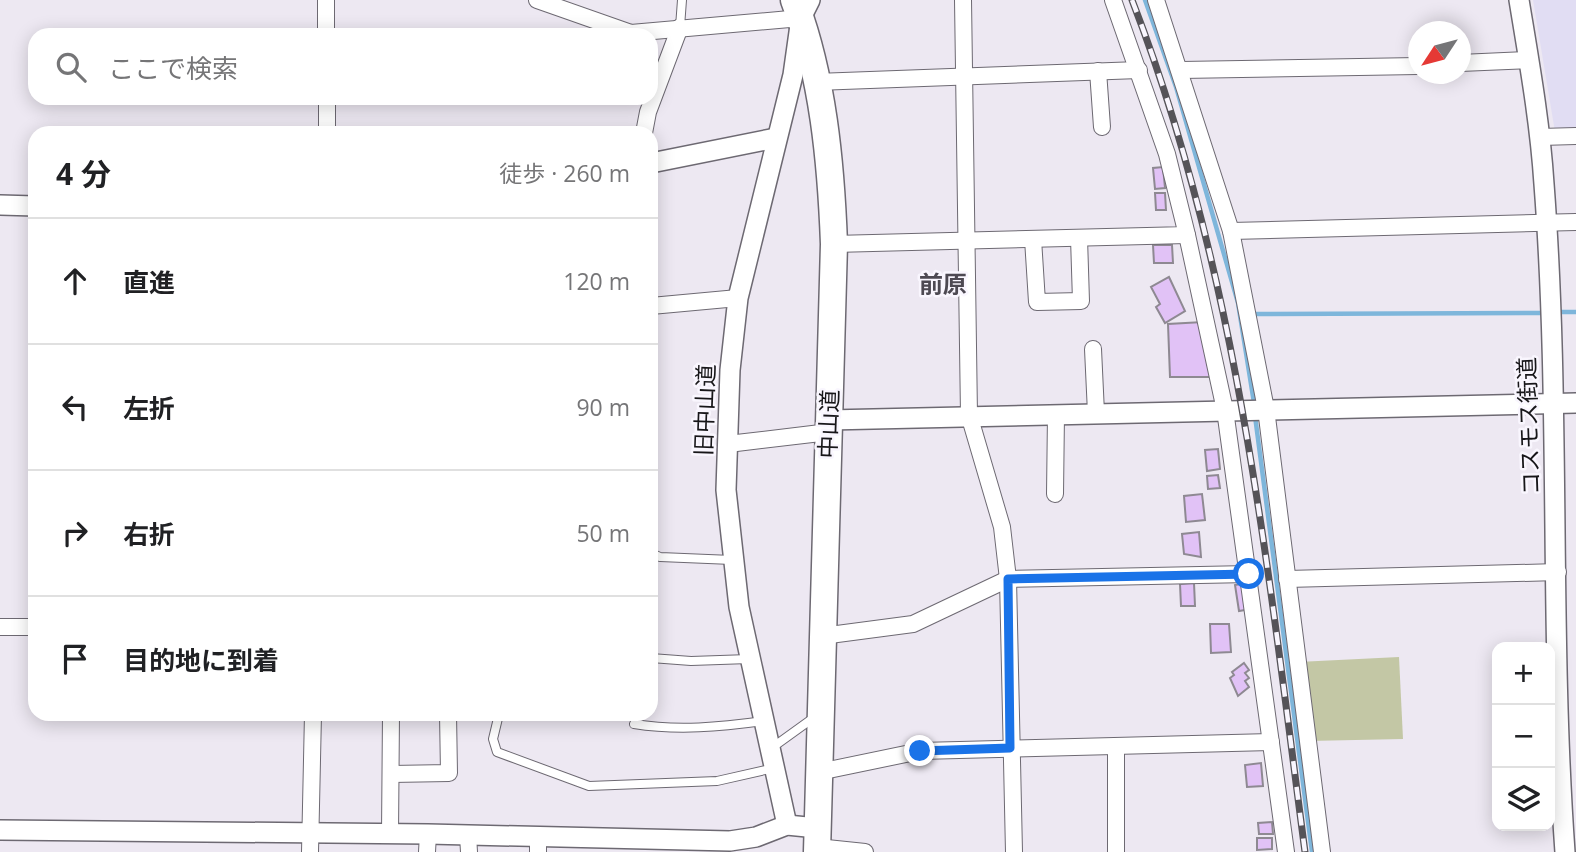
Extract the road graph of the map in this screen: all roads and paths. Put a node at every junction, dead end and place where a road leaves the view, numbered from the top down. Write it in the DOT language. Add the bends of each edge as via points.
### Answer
graph roads {
  1 [pos="326,0"];
  2 [pos="682,0"];
  3 [pos="963,0"];
  4 [pos="1113,0"];
  5 [pos="1156,0"];
  6 [pos="1519,0"];
  7 [pos="542,1"];
  8 [pos="802,6"];
  9 [pos="680,27"];
  10 [pos="327,28"];
  11 [pos="617,28"];
  12 [pos="658,30"];
  13 [pos="1529,60"];
  14 [pos="1471,63"];
  15 [pos="1408,66"];
  16 [pos="1139,70"];
  17 [pos="1181,70"];
  18 [pos="1098,71"];
  19 [pos="964,75"];
  20 [pos="816,82"];
  21 [pos="658,85"];
  22 [pos="327,105"];
  23 [pos="651,105"];
  24 [pos="327,126"];
  25 [pos="645,126"];
  26 [pos="1102,127"];
  27 [pos="1576,136"];
  28 [pos="1540,137"];
  29 [pos="776,138"];
  30 [pos="658,162"];
  31 [pos="0,205"];
  32 [pos="28,206"];
  33 [pos="1576,222"];
  34 [pos="1547,223"];
  35 [pos="1231,231"];
  36 [pos="1187,235"];
  37 [pos="1079,238"];
  38 [pos="1033,239"];
  39 [pos="968,240"];
  40 [pos="834,244"];
  41 [pos="738,299"];
  42 [pos="658,305"];
  43 [pos="1093,349"];
  44 [pos="1576,403"];
  45 [pos="1552,404"];
  46 [pos="1266,409"];
  47 [pos="1225,410"];
  48 [pos="1096,413"];
  49 [pos="1056,414"];
  50 [pos="969,415"];
  51 [pos="829,426"];
  52 [pos="728,444"];
  53 [pos="1055,495"];
  54 [pos="658,557"];
  55 [pos="732,560"];
  56 [pos="1558,572"];
  57 [pos="1249,574"];
  58 [pos="1008,579"];
  59 [pos="1287,579"];
  60 [pos="0,626"];
  61 [pos="28,627"];
  62 [pos="822,636"];
  63 [pos="658,659"];
  64 [pos="749,659"];
  65 [pos="820,713"];
  66 [pos="313,721"];
  67 [pos="391,721"];
  68 [pos="448,721"];
  69 [pos="497,721"];
  70 [pos="764,721"];
  71 [pos="634,724"];
  72 [pos="1271,742"];
  73 [pos="1116,746"];
  74 [pos="1010,748"];
  75 [pos="772,758"];
  76 [pos="818,772"];
  77 [pos="391,774"];
  78 [pos="787,825"];
  79 [pos="0,830"];
  80 [pos="390,834"];
  81 [pos="309,842"];
  82 [pos="817,842"];
  83 [pos="427,843"];
  84 [pos="469,844"];
  85 [pos="538,844"];
  86 [pos="865,852"];
  87 [pos="1014,852"];
  88 [pos="1116,852"];
  89 [pos="1286,852"];
  90 [pos="1322,852"];
  91 [pos="1565,852"];
  1 -- 10 [label="street"];
  2 -- 9 [label="lane"];
  3 -- 19 [label="street"];
  4 -- 16 [label="street"];
  5 -- 17 [label="street"];
  6 -- 13 [label="street, コスモス街道"];
  7 -- 11 [label="street"];
  8 -- 9 [label="street"];
  8 -- 20 [label="highway, 中山道"];
  8 -- 29 [label="street, 旧中山道" via="793,75"];
  9 -- 12 [label="street"];
  9 -- 21 [label="street"];
  13 -- 14 [label="street"];
  13 -- 28 [label="street, コスモス街道"];
  15 -- 17 [label="street"];
  16 -- 18 [label="street"];
  16 -- 36 [label="street"];
  17 -- 35 [label="street"];
  18 -- 19 [label="street"];
  18 -- 26 [label="street"];
  19 -- 20 [label="street"];
  19 -- 39 [label="street"];
  20 -- 40 [label="highway, 中山道" via="828,151"];
  22 -- 24 [label="street"];
  23 -- 25 [label="street"];
  27 -- 28 [label="street"];
  28 -- 34 [label="street, コスモス街道"];
  29 -- 30 [label="street"];
  29 -- 41 [label="street, 旧中山道"];
  31 -- 32 [label="street"];
  33 -- 34 [label="street"];
  34 -- 35 [label="street"];
  34 -- 45 [label="street, コスモス街道"];
  35 -- 46 [label="street"];
  36 -- 37 [label="street"];
  36 -- 47 [label="street"];
  37 -- 38 [label="street"];
  37 -- 38 [label="street" via="1081,301 1037,302"];
  38 -- 39 [label="street"];
  39 -- 40 [label="street"];
  39 -- 50 [label="street"];
  40 -- 51 [label="highway, 中山道"];
  41 -- 42 [label="street"];
  41 -- 52 [label="street, 旧中山道"];
  43 -- 48 [label="street"];
  44 -- 45 [label="street"];
  45 -- 46 [label="street"];
  45 -- 56 [label="street, コスモス街道"];
  46 -- 47 [label="street"];
  46 -- 59 [label="street"];
  47 -- 48 [label="street"];
  47 -- 57 [label="street"];
  48 -- 49 [label="street"];
  49 -- 50 [label="street"];
  49 -- 53 [label="street"];
  50 -- 51 [label="street"];
  50 -- 58 [label="street" via="1002,527"];
  51 -- 52 [label="street"];
  51 -- 62 [label="highway, 中山道"];
  52 -- 55 [label="street, 旧中山道" via="726,490"];
  54 -- 55 [label="lane"];
  55 -- 64 [label="street, 旧中山道"];
  56 -- 59 [label="street"];
  56 -- 91 [label="street, コスモス街道" via="1558,748"];
  57 -- 58 [label="street"];
  57 -- 72 [label="street"];
  58 -- 62 [label="street" via="913,624"];
  58 -- 74 [label="street"];
  59 -- 90 [label="street"];
  60 -- 61 [label="street"];
  62 -- 65 [label="highway, 中山道"];
  63 -- 64 [label="lane"];
  64 -- 70 [label="street, 旧中山道"];
  65 -- 75 [label="lane"];
  65 -- 76 [label="highway, 中山道"];
  66 -- 81 [label="street"];
  67 -- 77 [label="street"];
  68 -- 77 [label="street" via="449,773"];
  69 -- 75 [label="lane" via="493,739 497,752 589,786 717,781"];
  70 -- 71 [label="lane" via="663,729"];
  70 -- 75 [label="street, 旧中山道"];
  72 -- 73 [label="street"];
  72 -- 89 [label="street"];
  73 -- 74 [label="street"];
  73 -- 88 [label="street"];
  74 -- 76 [label="street" via="920,751"];
  74 -- 87 [label="street"];
  75 -- 78 [label="street, 旧中山道"];
  76 -- 82 [label="highway, 中山道"];
  77 -- 80 [label="street"];
  78 -- 82 [label="street"];
  78 -- 85 [label="street" via="730,841"];
  79 -- 81 [label="street"];
  80 -- 81 [label="street"];
  80 -- 83 [label="street"];
  82 -- 86 [label="street"];
  83 -- 84 [label="street"];
  84 -- 85 [label="street"];
}
